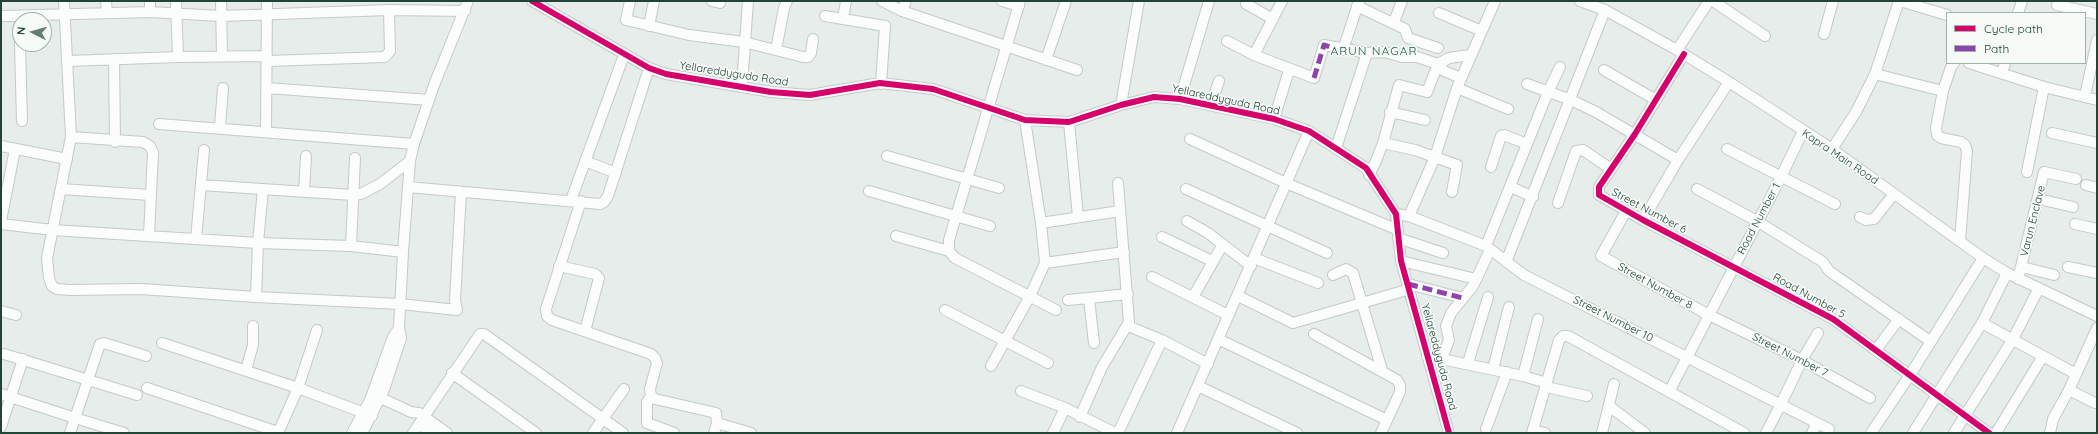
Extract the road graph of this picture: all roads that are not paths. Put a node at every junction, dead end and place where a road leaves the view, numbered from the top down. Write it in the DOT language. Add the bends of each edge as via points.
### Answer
graph roads {
  1 [pos="64,1"];
  2 [pos="106,1"];
  3 [pos="150,1"];
  4 [pos="176,1"];
  5 [pos="220,1"];
  6 [pos="267,1"];
  7 [pos="468,1"];
  8 [pos="532,1"];
  9 [pos="630,1"];
  10 [pos="654,1"];
  11 [pos="748,1"];
  12 [pos="787,1"];
  13 [pos="846,1"];
  14 [pos="882,1"];
  15 [pos="906,1"];
  16 [pos="1002,1"];
  17 [pos="1066,1"];
  18 [pos="1139,1"];
  19 [pos="1209,1"];
  20 [pos="1282,1"];
  21 [pos="1402,1"];
  22 [pos="1495,1"];
  23 [pos="1580,1"];
  24 [pos="1709,1"];
  25 [pos="1713,1"];
  26 [pos="1833,1"];
  27 [pos="1899,1"];
  28 [pos="2022,1"];
  29 [pos="1358,3"];
  30 [pos="1592,3"];
  31 [pos="1019,4"];
  32 [pos="1246,4"];
  33 [pos="1930,5"];
  34 [pos="2057,5"];
  35 [pos="389,10"];
  36 [pos="1605,10"];
  37 [pos="465,11"];
  38 [pos="902,11"];
  39 [pos="150,12"];
  40 [pos="2018,12"];
  41 [pos="107,13"];
  42 [pos="177,13"];
  43 [pos="1439,13"];
  44 [pos="65,14"];
  45 [pos="267,14"];
  46 [pos="1946,14"];
  47 [pos="2097,14"];
  48 [pos="52,15"];
  49 [pos="1,16"];
  50 [pos="12,16"];
  51 [pos="221,16"];
  52 [pos="825,16"];
  53 [pos="843,19"];
  54 [pos="1273,19"];
  55 [pos="1394,22"];
  56 [pos="649,26"];
  57 [pos="1482,31"];
  58 [pos="1824,34"];
  59 [pos="1765,36"];
  60 [pos="814,39"];
  61 [pos="2097,40"];
  62 [pos="1227,41"];
  63 [pos="744,42"];
  64 [pos="1007,46"];
  65 [pos="1438,48"];
  66 [pos="776,50"];
  67 [pos="1343,50"];
  68 [pos="20,52"];
  69 [pos="1681,52"];
  70 [pos="1368,54"];
  71 [pos="624,55"];
  72 [pos="1254,55"];
  73 [pos="222,56"];
  74 [pos="1470,56"];
  75 [pos="2092,56"];
  76 [pos="178,57"];
  77 [pos="114,59"];
  78 [pos="268,59"];
  79 [pos="1046,60"];
  80 [pos="68,61"];
  81 [pos="1438,64"];
  82 [pos="1953,64"];
  83 [pos="1972,64"];
  84 [pos="2005,64"];
  85 [pos="1560,67"];
  86 [pos="649,68"];
  87 [pos="1077,70"];
  88 [pos="1289,70"];
  89 [pos="1604,70"];
  90 [pos="2002,73"];
  91 [pos="1874,74"];
  92 [pos="1461,78"];
  93 [pos="1219,81"];
  94 [pos="1729,82"];
  95 [pos="878,84"];
  96 [pos="1527,84"];
  97 [pos="742,86"];
  98 [pos="2044,87"];
  99 [pos="223,88"];
  100 [pos="267,88"];
  101 [pos="1457,88"];
  102 [pos="1942,91"];
  103 [pos="1548,92"];
  104 [pos="2085,96"];
  105 [pos="1180,99"];
  106 [pos="429,100"];
  107 [pos="1571,100"];
  108 [pos="1656,100"];
  109 [pos="2097,100"];
  110 [pos="1124,104"];
  111 [pos="1211,106"];
  112 [pos="990,107"];
  113 [pos="1508,109"];
  114 [pos="1390,112"];
  115 [pos="1274,119"];
  116 [pos="1025,120"];
  117 [pos="1424,120"];
  118 [pos="22,121"];
  119 [pos="1069,122"];
  120 [pos="159,124"];
  121 [pos="220,128"];
  122 [pos="266,131"];
  123 [pos="1803,131"];
  124 [pos="1309,132"];
  125 [pos="2052,133"];
  126 [pos="1635,134"];
  127 [pos="71,137"];
  128 [pos="1190,139"];
  129 [pos="115,142"];
  130 [pos="1383,143"];
  131 [pos="2097,143"];
  132 [pos="414,144"];
  133 [pos="1527,144"];
  134 [pos="1,146"];
  135 [pos="1336,148"];
  136 [pos="1727,148"];
  137 [pos="15,149"];
  138 [pos="1832,149"];
  139 [pos="204,150"];
  140 [pos="306,156"];
  141 [pos="887,156"];
  142 [pos="1435,157"];
  143 [pos="355,158"];
  144 [pos="67,159"];
  145 [pos="1678,160"];
  146 [pos="410,161"];
  147 [pos="585,161"];
  148 [pos="1491,167"];
  149 [pos="1611,169"];
  150 [pos="2027,172"];
  151 [pos="616,173"];
  152 [pos="1369,175"];
  153 [pos="1781,177"];
  154 [pos="968,179"];
  155 [pos="2076,179"];
  156 [pos="1286,183"];
  157 [pos="1118,184"];
  158 [pos="201,186"];
  159 [pos="2086,186"];
  160 [pos="408,187"];
  161 [pos="1511,187"];
  162 [pos="999,188"];
  163 [pos="2097,188"];
  164 [pos="61,189"];
  165 [pos="263,189"];
  166 [pos="1186,189"];
  167 [pos="1697,189"];
  168 [pos="304,192"];
  169 [pos="461,192"];
  170 [pos="869,192"];
  171 [pos="1452,192"];
  172 [pos="1894,194"];
  173 [pos="150,195"];
  174 [pos="353,195"];
  175 [pos="1533,197"];
  176 [pos="2039,199"];
  177 [pos="576,201"];
  178 [pos="1558,203"];
  179 [pos="1835,204"];
  180 [pos="2073,207"];
  181 [pos="1120,211"];
  182 [pos="1626,211"];
  183 [pos="1396,214"];
  184 [pos="1409,216"];
  185 [pos="957,217"];
  186 [pos="1078,217"];
  187 [pos="1860,217"];
  188 [pos="1643,220"];
  189 [pos="1188,221"];
  190 [pos="1757,221"];
  191 [pos="1,223"];
  192 [pos="1041,223"];
  193 [pos="2075,224"];
  194 [pos="1266,225"];
  195 [pos="990,226"];
  196 [pos="2097,229"];
  197 [pos="53,230"];
  198 [pos="1398,234"];
  199 [pos="149,236"];
  200 [pos="896,236"];
  201 [pos="1162,236"];
  202 [pos="196,239"];
  203 [pos="1960,241"];
  204 [pos="258,243"];
  205 [pos="1223,244"];
  206 [pos="351,246"];
  207 [pos="1488,248"];
  208 [pos="949,251"];
  209 [pos="403,252"];
  210 [pos="1124,252"];
  211 [pos="1327,252"];
  212 [pos="1443,252"];
  213 [pos="1983,258"];
  214 [pos="1213,260"];
  215 [pos="1401,261"];
  216 [pos="1252,262"];
  217 [pos="1506,262"];
  218 [pos="1045,263"];
  219 [pos="560,266"];
  220 [pos="1734,266"];
  221 [pos="2022,267"];
  222 [pos="2068,267"];
  223 [pos="2007,273"];
  224 [pos="2097,273"];
  225 [pos="1333,274"];
  226 [pos="2054,275"];
  227 [pos="1152,277"];
  228 [pos="1476,279"];
  229 [pos="2018,279"];
  230 [pos="1318,283"];
  231 [pos="1409,287"];
  232 [pos="2039,288"];
  233 [pos="1128,294"];
  234 [pos="1030,296"];
  235 [pos="1238,296"];
  236 [pos="256,297"];
  237 [pos="1193,297"];
  238 [pos="1488,297"];
  239 [pos="1463,298"];
  240 [pos="1088,299"];
  241 [pos="1068,300"];
  242 [pos="1363,303"];
  243 [pos="400,304"];
  244 [pos="1509,307"];
  245 [pos="945,310"];
  246 [pos="1056,310"];
  247 [pos="1,311"];
  248 [pos="16,315"];
  249 [pos="1228,315"];
  250 [pos="1709,315"];
  251 [pos="2097,316"];
  252 [pos="1538,319"];
  253 [pos="1898,319"];
  254 [pos="1128,322"];
  255 [pos="1982,323"];
  256 [pos="253,326"];
  257 [pos="399,328"];
  258 [pos="2097,328"];
  259 [pos="317,330"];
  260 [pos="586,331"];
  261 [pos="1818,333"];
  262 [pos="1314,334"];
  263 [pos="1218,339"];
  264 [pos="2013,339"];
  265 [pos="1006,340"];
  266 [pos="1162,340"];
  267 [pos="1930,341"];
  268 [pos="1094,343"];
  269 [pos="162,344"];
  270 [pos="1876,350"];
  271 [pos="4,354"];
  272 [pos="146,356"];
  273 [pos="1427,356"];
  274 [pos="2043,356"];
  275 [pos="1687,357"];
  276 [pos="1442,358"];
  277 [pos="23,359"];
  278 [pos="1802,360"];
  279 [pos="1048,363"];
  280 [pos="1468,363"];
  281 [pos="1208,364"];
  282 [pos="991,366"];
  283 [pos="1493,369"];
  284 [pos="246,370"];
  285 [pos="1382,370"];
  286 [pos="1507,372"];
  287 [pos="452,373"];
  288 [pos="2076,374"];
  289 [pos="1910,375"];
  290 [pos="1523,376"];
  291 [pos="87,380"];
  292 [pos="1614,384"];
  293 [pos="1546,385"];
  294 [pos="1198,386"];
  295 [pos="147,388"];
  296 [pos="298,388"];
  297 [pos="624,389"];
  298 [pos="2069,390"];
  299 [pos="1021,391"];
  300 [pos="1669,392"];
  301 [pos="1938,395"];
  302 [pos="6,396"];
  303 [pos="137,396"];
  304 [pos="651,396"];
  305 [pos="1587,396"];
  306 [pos="380,398"];
  307 [pos="1870,398"];
  308 [pos="2095,403"];
  309 [pos="1782,404"];
  310 [pos="1609,406"];
  311 [pos="1065,408"];
  312 [pos="368,414"];
  313 [pos="1965,416"];
  314 [pos="1080,417"];
  315 [pos="75,418"];
  316 [pos="603,419"];
  317 [pos="1387,420"];
  318 [pos="420,421"];
  319 [pos="1818,423"];
  320 [pos="1,427"];
  321 [pos="716,428"];
  322 [pos="1486,429"];
  323 [pos="1829,429"];
  324 [pos="1533,431"];
  325 [pos="70,433"];
  326 [pos="124,433"];
  327 [pos="278,433"];
  328 [pos="352,433"];
  329 [pos="362,433"];
  330 [pos="412,433"];
  331 [pos="432,433"];
  332 [pos="447,433"];
  333 [pos="536,433"];
  334 [pos="593,433"];
  335 [pos="623,433"];
  336 [pos="674,433"];
  337 [pos="751,433"];
  338 [pos="1053,433"];
  339 [pos="1115,433"];
  340 [pos="1118,433"];
  341 [pos="1177,433"];
  342 [pos="1296,433"];
  343 [pos="1381,433"];
  344 [pos="1450,433"];
  345 [pos="1545,433"];
  346 [pos="1602,433"];
  347 [pos="1646,433"];
  348 [pos="1744,433"];
  349 [pos="1766,433"];
  350 [pos="1812,433"];
  351 [pos="1872,433"];
  352 [pos="1913,433"];
  353 [pos="1954,433"];
  354 [pos="1989,433"];
  355 [pos="1996,433"];
  356 [pos="2050,433"];
  1 -- 44 [label="street"];
  2 -- 41 [label="street"];
  3 -- 39 [label="street"];
  4 -- 42 [label="street"];
  5 -- 51 [label="street"];
  6 -- 45 [label="street"];
  7 -- 37 [label="street"];
  8 -- 71 [label="street, Yellareddyguda Road"];
  9 -- 56 [label="street" via="626,20"];
  10 -- 56 [label="street"];
  11 -- 63 [label="street"];
  12 -- 66 [label="street"];
  13 -- 53 [label="street"];
  14 -- 38 [label="street"];
  15 -- 38 [label="street"];
  16 -- 31 [label="street"];
  17 -- 79 [label="street"];
  18 -- 110 [label="street"];
  19 -- 105 [label="street"];
  20 -- 54 [label="street"];
  21 -- 55 [label="street"];
  22 -- 57 [label="street"];
  23 -- 30 [label="street, Kapra Main Road"];
  24 -- 69 [label="street, Street Number 6"];
  25 -- 59 [label="street"];
  26 -- 58 [label="street"];
  27 -- 33 [label="street"];
  27 -- 91 [label="street"];
  28 -- 40 [label="street"];
  29 -- 55 [label="street"];
  29 -- 67 [label="street"];
  30 -- 36 [label="street, Kapra Main Road"];
  31 -- 64 [label="street"];
  32 -- 54 [label="street"];
  33 -- 46 [label="street"];
  34 -- 47 [label="street"];
  35 -- 37 [label="street"];
  35 -- 45 [label="street"];
  35 -- 78 [label="street" via="390,51 385,57"];
  36 -- 69 [label="street, Kapra Main Road"];
  36 -- 107 [label="street"];
  37 -- 106 [label="street"];
  38 -- 64 [label="street"];
  39 -- 41 [label="street"];
  39 -- 42 [label="street"];
  41 -- 44 [label="street"];
  42 -- 51 [label="street"];
  42 -- 76 [label="street"];
  43 -- 57 [label="street"];
  44 -- 48 [label="street"];
  44 -- 80 [label="street"];
  45 -- 51 [label="street"];
  45 -- 78 [label="street"];
  49 -- 50 [label="street"];
  51 -- 73 [label="street"];
  52 -- 53 [label="street"];
  53 -- 95 [label="street" via="885,26 883,50 879,56"];
  54 -- 72 [label="street"];
  55 -- 65 [label="street" via="1405,28 1408,38"];
  56 -- 63 [label="street" via="689,35"];
  57 -- 74 [label="street"];
  60 -- 66 [label="street" via="808,57"];
  61 -- 75 [label="street"];
  62 -- 72 [label="street"];
  63 -- 66 [label="street"];
  63 -- 97 [label="street"];
  64 -- 79 [label="street"];
  64 -- 112 [label="street"];
  67 -- 70 [label="street"];
  67 -- 88 [label="street" via="1324,45 1314,78"];
  68 -- 118 [label="street"];
  69 -- 94 [label="street, Kapra Main Road"];
  69 -- 108 [label="street, Street Number 6"];
  70 -- 81 [label="street" via="1385,52 1402,57 1417,57"];
  70 -- 135 [label="street"];
  71 -- 86 [label="street, Yellareddyguda Road"];
  71 -- 147 [label="street"];
  72 -- 88 [label="street"];
  73 -- 76 [label="street"];
  73 -- 78 [label="street"];
  74 -- 81 [label="street" via="1448,58"];
  74 -- 92 [label="street"];
  75 -- 104 [label="street"];
  76 -- 77 [label="street"];
  77 -- 80 [label="street"];
  77 -- 129 [label="street"];
  78 -- 100 [label="street"];
  79 -- 87 [label="street"];
  80 -- 127 [label="street"];
  81 -- 92 [label="street" via="1444,71"];
  81 -- 114 [label="street" via="1427,92 1399,86"];
  82 -- 102 [label="street"];
  83 -- 90 [label="street"];
  84 -- 90 [label="street"];
  85 -- 103 [label="street"];
  86 -- 97 [label="street, Yellareddyguda Road" via="666,74"];
  86 -- 151 [label="street"];
  88 -- 115 [label="street"];
  89 -- 108 [label="street"];
  90 -- 98 [label="street"];
  91 -- 102 [label="street"];
  91 -- 138 [label="street" via="1856,112"];
  92 -- 101 [label="street"];
  93 -- 111 [label="street"];
  94 -- 123 [label="street, Kapra Main Road"];
  94 -- 145 [label="street"];
  95 -- 97 [label="street, Yellareddyguda Road" via="810,95 771,92"];
  95 -- 112 [label="street, Yellareddyguda Road" via="933,89"];
  96 -- 103 [label="street"];
  98 -- 104 [label="street"];
  98 -- 150 [label="street"];
  99 -- 121 [label="street"];
  100 -- 106 [label="street"];
  100 -- 122 [label="street"];
  101 -- 113 [label="street"];
  101 -- 142 [label="street"];
  102 -- 203 [label="street" via="1937,135 1961,142 1967,151"];
  103 -- 107 [label="street"];
  103 -- 133 [label="street"];
  104 -- 109 [label="street"];
  105 -- 110 [label="street, Yellareddyguda Road" via="1154,97"];
  105 -- 111 [label="street, Yellareddyguda Road"];
  106 -- 132 [label="street"];
  107 -- 126 [label="street"];
  107 -- 175 [label="street"];
  108 -- 126 [label="street, Street Number 6"];
  110 -- 119 [label="street, Yellareddyguda Road"];
  111 -- 115 [label="street, Yellareddyguda Road"];
  112 -- 116 [label="street, Yellareddyguda Road"];
  112 -- 154 [label="street"];
  114 -- 117 [label="street"];
  114 -- 130 [label="street"];
  115 -- 124 [label="street, Yellareddyguda Road"];
  116 -- 119 [label="street, Yellareddyguda Road"];
  116 -- 192 [label="street"];
  119 -- 186 [label="street"];
  120 -- 121 [label="street"];
  121 -- 122 [label="street"];
  122 -- 132 [label="street"];
  123 -- 138 [label="street, Kapra Main Road"];
  123 -- 153 [label="street, Road Number 1"];
  124 -- 135 [label="street, Yellareddyguda Road"];
  124 -- 156 [label="street"];
  125 -- 131 [label="street"];
  126 -- 145 [label="street"];
  126 -- 149 [label="street, Street Number 6"];
  127 -- 129 [label="street"];
  127 -- 144 [label="street"];
  128 -- 156 [label="street"];
  129 -- 173 [label="street" via="143,142 150,146 153,153"];
  130 -- 142 [label="street"];
  130 -- 152 [label="street"];
  132 -- 146 [label="street"];
  133 -- 148 [label="street" via="1501,136"];
  133 -- 161 [label="street"];
  134 -- 137 [label="street"];
  135 -- 152 [label="street, Yellareddyguda Road" via="1366,168"];
  136 -- 153 [label="street"];
  137 -- 144 [label="street"];
  137 -- 191 [label="street"];
  138 -- 172 [label="street, Kapra Main Road"];
  139 -- 158 [label="street"];
  140 -- 168 [label="street"];
  141 -- 154 [label="street"];
  142 -- 171 [label="street" via="1457,165"];
  142 -- 184 [label="street"];
  143 -- 174 [label="street"];
  144 -- 164 [label="street"];
  145 -- 188 [label="street"];
  146 -- 160 [label="street"];
  146 -- 174 [label="street" via="380,184 361,194"];
  147 -- 151 [label="street"];
  147 -- 177 [label="street"];
  149 -- 178 [label="street" via="1583,150 1576,151"];
  149 -- 182 [label="street, Street Number 6" via="1599,187 1599,196"];
  151 -- 177 [label="street" via="604,202 600,204"];
  152 -- 183 [label="street, Yellareddyguda Road"];
  153 -- 179 [label="street"];
  153 -- 190 [label="street, Road Number 1"];
  154 -- 162 [label="street"];
  154 -- 185 [label="street"];
  155 -- 176 [label="street, Varun Enclave" via="2044,172"];
  156 -- 194 [label="street"];
  156 -- 198 [label="street"];
  157 -- 181 [label="street"];
  158 -- 165 [label="street"];
  158 -- 202 [label="street"];
  159 -- 163 [label="street"];
  160 -- 169 [label="street"];
  160 -- 209 [label="street"];
  161 -- 175 [label="street"];
  161 -- 207 [label="street"];
  164 -- 173 [label="street"];
  164 -- 197 [label="street"];
  165 -- 168 [label="street"];
  165 -- 204 [label="street"];
  166 -- 194 [label="street"];
  167 -- 190 [label="street"];
  168 -- 174 [label="street"];
  169 -- 177 [label="street"];
  169 -- 243 [label="street" via="455,300 457,310"];
  170 -- 185 [label="street"];
  172 -- 187 [label="street" via="1874,219 1866,220"];
  172 -- 203 [label="street, Kapra Main Road"];
  173 -- 199 [label="street"];
  174 -- 206 [label="street"];
  175 -- 217 [label="street"];
  176 -- 180 [label="street"];
  176 -- 221 [label="street, Varun Enclave"];
  177 -- 219 [label="street"];
  181 -- 186 [label="street"];
  181 -- 210 [label="street"];
  182 -- 188 [label="street, Street Number 6"];
  182 -- 250 [label="street, Street Number 8" via="1601,256"];
  183 -- 184 [label="street, Street Number 10"];
  183 -- 198 [label="street, Yellareddyguda Road"];
  184 -- 207 [label="street, Street Number 10"];
  185 -- 195 [label="street"];
  185 -- 208 [label="street" via="949,240"];
  186 -- 192 [label="street"];
  188 -- 220 [label="street, Street Number 6"];
  189 -- 205 [label="street"];
  190 -- 220 [label="street, Road Number 1"];
  190 -- 253 [label="street" via="1823,262 1829,271"];
  191 -- 197 [label="street"];
  192 -- 218 [label="street"];
  193 -- 196 [label="street"];
  194 -- 211 [label="street"];
  194 -- 216 [label="street"];
  197 -- 199 [label="street"];
  197 -- 236 [label="street" via="46,264 50,281 57,289 140,289"];
  198 -- 212 [label="street"];
  198 -- 215 [label="street, Yellareddyguda Road"];
  199 -- 202 [label="street"];
  200 -- 208 [label="street"];
  201 -- 214 [label="street"];
  202 -- 204 [label="street"];
  203 -- 213 [label="street, Kapra Main Road"];
  204 -- 206 [label="street"];
  204 -- 236 [label="street"];
  205 -- 214 [label="street"];
  205 -- 216 [label="street"];
  206 -- 209 [label="street"];
  207 -- 217 [label="street, Street Number 10"];
  207 -- 228 [label="street"];
  208 -- 234 [label="street" via="955,258"];
  209 -- 243 [label="street"];
  210 -- 218 [label="street"];
  210 -- 233 [label="street"];
  213 -- 223 [label="street, Kapra Main Road"];
  213 -- 267 [label="street"];
  214 -- 237 [label="street"];
  215 -- 228 [label="street"];
  215 -- 231 [label="street, Yellareddyguda Road"];
  216 -- 230 [label="street"];
  216 -- 235 [label="street"];
  217 -- 275 [label="street, Street Number 10" via="1524,275"];
  218 -- 234 [label="street"];
  219 -- 260 [label="street" via="546,309 547,316"];
  219 -- 260 [label="street" via="595,274 599,278"];
  220 -- 250 [label="street, Road Number 1"];
  220 -- 270 [label="street, Road Number 5" via="1833,319"];
  221 -- 226 [label="street"];
  221 -- 229 [label="street, Varun Enclave"];
  222 -- 224 [label="street"];
  223 -- 229 [label="street, Kapra Main Road"];
  223 -- 255 [label="street"];
  225 -- 242 [label="street" via="1346,269 1353,272"];
  227 -- 237 [label="street"];
  228 -- 239 [label="street"];
  229 -- 232 [label="street, Kapra Main Road"];
  231 -- 239 [label="street"];
  231 -- 242 [label="street"];
  231 -- 273 [label="street, Yellareddyguda Road"];
  232 -- 251 [label="street, Kapra Main Road"];
  232 -- 264 [label="street"];
  233 -- 240 [label="street"];
  233 -- 254 [label="street"];
  234 -- 246 [label="street"];
  234 -- 265 [label="street"];
  235 -- 242 [label="street" via="1293,323"];
  235 -- 249 [label="street"];
  236 -- 243 [label="street"];
  237 -- 249 [label="street"];
  238 -- 280 [label="street"];
  239 -- 276 [label="street" via="1446,326 1449,340"];
  240 -- 241 [label="street"];
  240 -- 268 [label="street"];
  242 -- 285 [label="street"];
  243 -- 257 [label="street"];
  244 -- 283 [label="street"];
  245 -- 265 [label="street"];
  247 -- 248 [label="street"];
  249 -- 263 [label="street"];
  250 -- 275 [label="street, Road Number 1"];
  250 -- 278 [label="street, Street Number 7"];
  252 -- 290 [label="street"];
  253 -- 267 [label="street"];
  253 -- 270 [label="street"];
  254 -- 266 [label="street"];
  254 -- 314 [label="street" via="1102,367"];
  255 -- 264 [label="street"];
  255 -- 301 [label="street"];
  256 -- 284 [label="street" via="253,345"];
  257 -- 306 [label="street" via="400,345"];
  257 -- 312 [label="street" via="393,337"];
  258 -- 288 [label="street"];
  259 -- 296 [label="street"];
  260 -- 304 [label="street" via="651,354 655,358 657,363 650,389"];
  261 -- 278 [label="street"];
  262 -- 285 [label="street"];
  263 -- 281 [label="street"];
  263 -- 317 [label="street"];
  264 -- 274 [label="street"];
  264 -- 313 [label="street"];
  265 -- 279 [label="street"];
  265 -- 282 [label="street"];
  266 -- 281 [label="street"];
  266 -- 340 [label="street"];
  267 -- 289 [label="street"];
  269 -- 284 [label="street"];
  270 -- 289 [label="street, Road Number 5"];
  271 -- 277 [label="street"];
  272 -- 291 [label="street" via="100,344"];
  273 -- 276 [label="street"];
  273 -- 344 [label="street, Yellareddyguda Road"];
  274 -- 288 [label="street"];
  274 -- 355 [label="street"];
  275 -- 300 [label="street, Road Number 1"];
  275 -- 309 [label="street, Street Number 10"];
  276 -- 280 [label="street"];
  277 -- 291 [label="street"];
  277 -- 302 [label="street"];
  278 -- 307 [label="street, Street Number 7"];
  278 -- 309 [label="street"];
  280 -- 283 [label="street"];
  281 -- 294 [label="street"];
  283 -- 286 [label="street"];
  284 -- 296 [label="street"];
  285 -- 317 [label="street" via="1400,385 1400,392"];
  286 -- 290 [label="street"];
  286 -- 322 [label="street"];
  287 -- 316 [label="street" via="476,337 484,334"];
  287 -- 318 [label="street"];
  287 -- 333 [label="street"];
  288 -- 298 [label="street"];
  289 -- 301 [label="street, Road Number 5"];
  289 -- 351 [label="street"];
  290 -- 293 [label="street"];
  291 -- 303 [label="street"];
  291 -- 315 [label="street"];
  292 -- 310 [label="street"];
  293 -- 300 [label="street" via="1559,340 1563,336 1568,336"];
  293 -- 305 [label="street"];
  293 -- 324 [label="street"];
  294 -- 341 [label="street"];
  294 -- 342 [label="street"];
  295 -- 327 [label="street"];
  296 -- 312 [label="street"];
  296 -- 327 [label="street"];
  297 -- 316 [label="street"];
  298 -- 308 [label="street"];
  298 -- 356 [label="street" via="2052,419"];
  299 -- 311 [label="street"];
  300 -- 348 [label="street"];
  301 -- 313 [label="street, Road Number 5"];
  301 -- 352 [label="street"];
  302 -- 315 [label="street"];
  302 -- 320 [label="street"];
  304 -- 321 [label="street" via="716,413"];
  304 -- 336 [label="street" via="647,402 648,423"];
  306 -- 312 [label="street"];
  306 -- 318 [label="street" via="411,412"];
  309 -- 319 [label="street, Street Number 10"];
  309 -- 349 [label="street"];
  310 -- 346 [label="street"];
  310 -- 347 [label="street"];
  311 -- 314 [label="street"];
  311 -- 338 [label="street"];
  312 -- 328 [label="street"];
  312 -- 329 [label="street"];
  313 -- 353 [label="street"];
  313 -- 354 [label="street, Road Number 5"];
  314 -- 339 [label="street"];
  315 -- 325 [label="street"];
  315 -- 326 [label="street"];
  316 -- 334 [label="street"];
  316 -- 335 [label="street"];
  317 -- 343 [label="street"];
  318 -- 330 [label="street"];
  318 -- 331 [label="street"];
  318 -- 332 [label="street"];
  319 -- 323 [label="street, Street Number 10"];
  319 -- 350 [label="street"];
  321 -- 337 [label="street"];
  324 -- 345 [label="street"];
}
